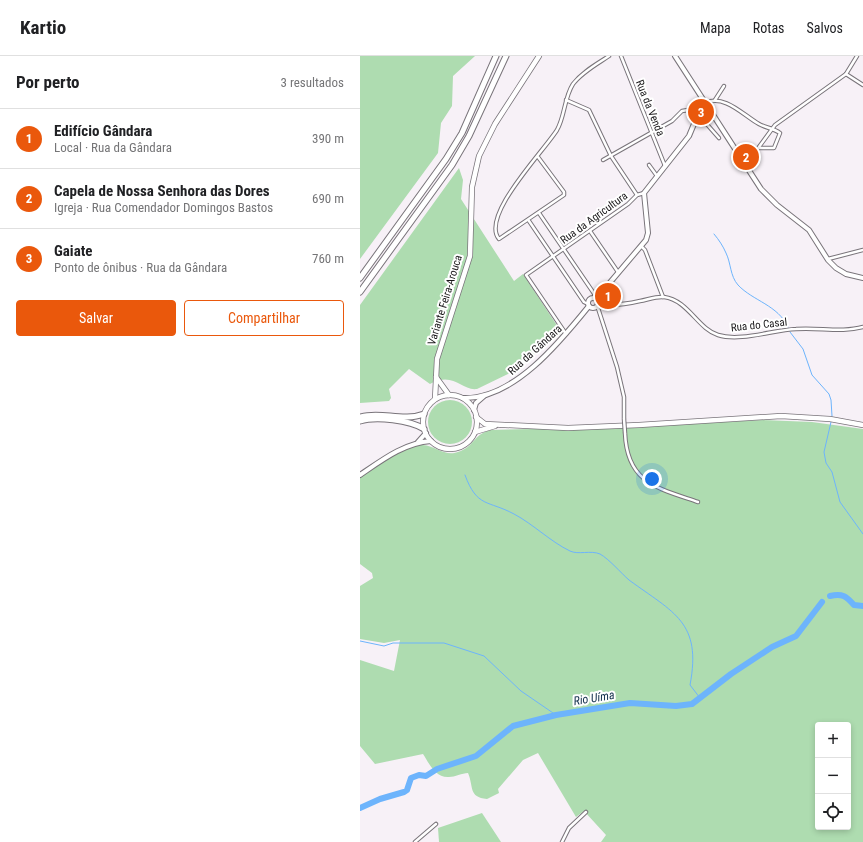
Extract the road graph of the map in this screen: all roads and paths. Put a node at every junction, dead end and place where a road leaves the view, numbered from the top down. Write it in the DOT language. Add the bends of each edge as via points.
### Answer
graph roads {
  1 [pos="496,56"];
  2 [pos="506,56"];
  3 [pos="539,56"];
  4 [pos="609,56"];
  5 [pos="621,56"];
  6 [pos="675,56"];
  7 [pos="857,56"];
  8 [pos="846,74"];
  9 [pos="863,85"];
  10 [pos="724,86"];
  11 [pos="566,100"];
  12 [pos="715,100"];
  13 [pos="705,104"];
  14 [pos="699,111"];
  15 [pos="697,117"];
  16 [pos="773,128"];
  17 [pos="651,133"];
  18 [pos="719,138"];
  19 [pos="759,148"];
  20 [pos="611,156"];
  21 [pos="538,157"];
  22 [pos="603,160"];
  23 [pos="648,164"];
  24 [pos="665,166"];
  25 [pos="745,167"];
  26 [pos="657,176"];
  27 [pos="644,193"];
  28 [pos="637,195"];
  29 [pos="539,213"];
  30 [pos="528,221"];
  31 [pos="590,231"];
  32 [pos="642,247"];
  33 [pos="564,250"];
  34 [pos="863,250"];
  35 [pos="553,257"];
  36 [pos="827,259"];
  37 [pos="619,273"];
  38 [pos="360,278"];
  39 [pos="863,278"];
  40 [pos="360,292"];
  41 [pos="663,297"];
  42 [pos="595,298"];
  43 [pos="597,304"];
  44 [pos="589,305"];
  45 [pos="863,327"];
  46 [pos="567,334"];
  47 [pos="435,376"];
  48 [pos="449,395"];
  49 [pos="484,396"];
  50 [pos="463,398"];
  51 [pos="436,399"];
  52 [pos="474,410"];
  53 [pos="424,414"];
  54 [pos="360,417"];
  55 [pos="476,417"];
  56 [pos="360,421"];
  57 [pos="498,425"];
  58 [pos="863,425"];
  59 [pos="425,431"];
  60 [pos="475,432"];
  61 [pos="431,441"];
  62 [pos="418,443"];
  63 [pos="360,475"];
  64 [pos="698,502"];
  65 [pos="586,812"];
  66 [pos="436,824"];
  67 [pos="415,842"];
  68 [pos="562,842"];
  1 -- 38 [label="highway" via="465,127 446,159"];
  2 -- 40 [label="highway" via="470,136 452,165"];
  3 -- 47 [label="main road, Variante Feira-Arouca" via="495,124 478,156 472,187 470,256 440,347"];
  4 -- 11 [label="street" via="578,79"];
  5 -- 17 [label="street, Rua da Venda"];
  6 -- 13 [label="main road"];
  7 -- 8 [label="street"];
  8 -- 9 [label="street"];
  8 -- 16 [label="street" via="780,120"];
  10 -- 12 [label="street"];
  11 -- 20 [label="street" via="589,110"];
  11 -- 21 [label="street" via="558,128"];
  12 -- 13 [label="street"];
  12 -- 16 [label="street" via="731,105 760,124"];
  13 -- 14 [label="main road"];
  13 -- 25 [label="main road"];
  14 -- 15 [label="main road"];
  14 -- 17 [label="street" via="682,111 672,121"];
  15 -- 18 [label="street"];
  15 -- 24 [label="main road" via="689,136"];
  16 -- 19 [label="street"];
  16 -- 19 [label="street" via="780,133 774,148"];
  17 -- 20 [label="street"];
  17 -- 24 [label="street, Rua da Venda"];
  19 -- 25 [label="street"];
  20 -- 22 [label="street"];
  20 -- 28 [label="street"];
  21 -- 29 [label="street" via="565,194"];
  21 -- 30 [label="street" via="510,192 498,212 496,226 499,239"];
  23 -- 26 [label="street"];
  24 -- 26 [label="main road"];
  25 -- 36 [label="main road" via="777,205 809,230"];
  26 -- 27 [label="main road"];
  27 -- 28 [label="street, Rua da Agricultura"];
  27 -- 32 [label="main road, Rua da Gândara" via="648,233"];
  28 -- 31 [label="street, Rua da Agricultura"];
  29 -- 30 [label="street"];
  29 -- 33 [label="street"];
  30 -- 35 [label="street"];
  31 -- 33 [label="street, Rua da Agricultura"];
  31 -- 37 [label="street"];
  32 -- 37 [label="main road, Rua da Gândara"];
  32 -- 41 [label="street"];
  33 -- 35 [label="street, Rua da Agricultura"];
  33 -- 42 [label="street"];
  34 -- 36 [label="street"];
  35 -- 44 [label="street" via="584,302"];
  35 -- 46 [label="street, Rua da Agricultura" via="526,275"];
  36 -- 39 [label="main road" via="846,274"];
  37 -- 42 [label="main road, Rua da Gândara"];
  41 -- 43 [label="street" via="632,303"];
  41 -- 45 [label="street, Rua do Casal" via="692,313 711,332 726,337 796,329 848,330"];
  42 -- 43 [label="main road"];
  42 -- 44 [label="main road, Rua da Gândara" via="589,300"];
  43 -- 44 [label="main road" via="594,308"];
  43 -- 64 [label="street, bridge" via="624,397 626,448 631,465 645,481"];
  44 -- 46 [label="main road, Rua da Gândara"];
  46 -- 49 [label="main road, Rua da Gândara" via="519,378"];
  47 -- 48 [label="main road"];
  47 -- 51 [label="main road, Variante Feira-Arouca"];
  48 -- 50 [label="main road"];
  48 -- 51 [label="main road"];
  49 -- 50 [label="main road, Rua da Gândara"];
  49 -- 52 [label="main road, Rua da Gândara" via="476,403"];
  50 -- 52 [label="main road"];
  51 -- 53 [label="main road"];
  52 -- 55 [label="main road"];
  53 -- 54 [label="highway" via="413,418 371,415"];
  53 -- 59 [label="main road"];
  55 -- 57 [label="main road" via="485,424"];
  55 -- 60 [label="main road"];
  56 -- 59 [label="highway" via="371,418 415,423"];
  57 -- 58 [label="main road" via="576,427 781,416 830,419"];
  57 -- 60 [label="main road"];
  59 -- 61 [label="main road"];
  59 -- 62 [label="main road"];
  60 -- 61 [label="main road" via="470,440 458,447 444,448"];
  61 -- 62 [label="main road"];
  62 -- 63 [label="main road" via="396,451"];
  65 -- 68 [label="street" via="569,828"];
  66 -- 67 [label="street"];
}
